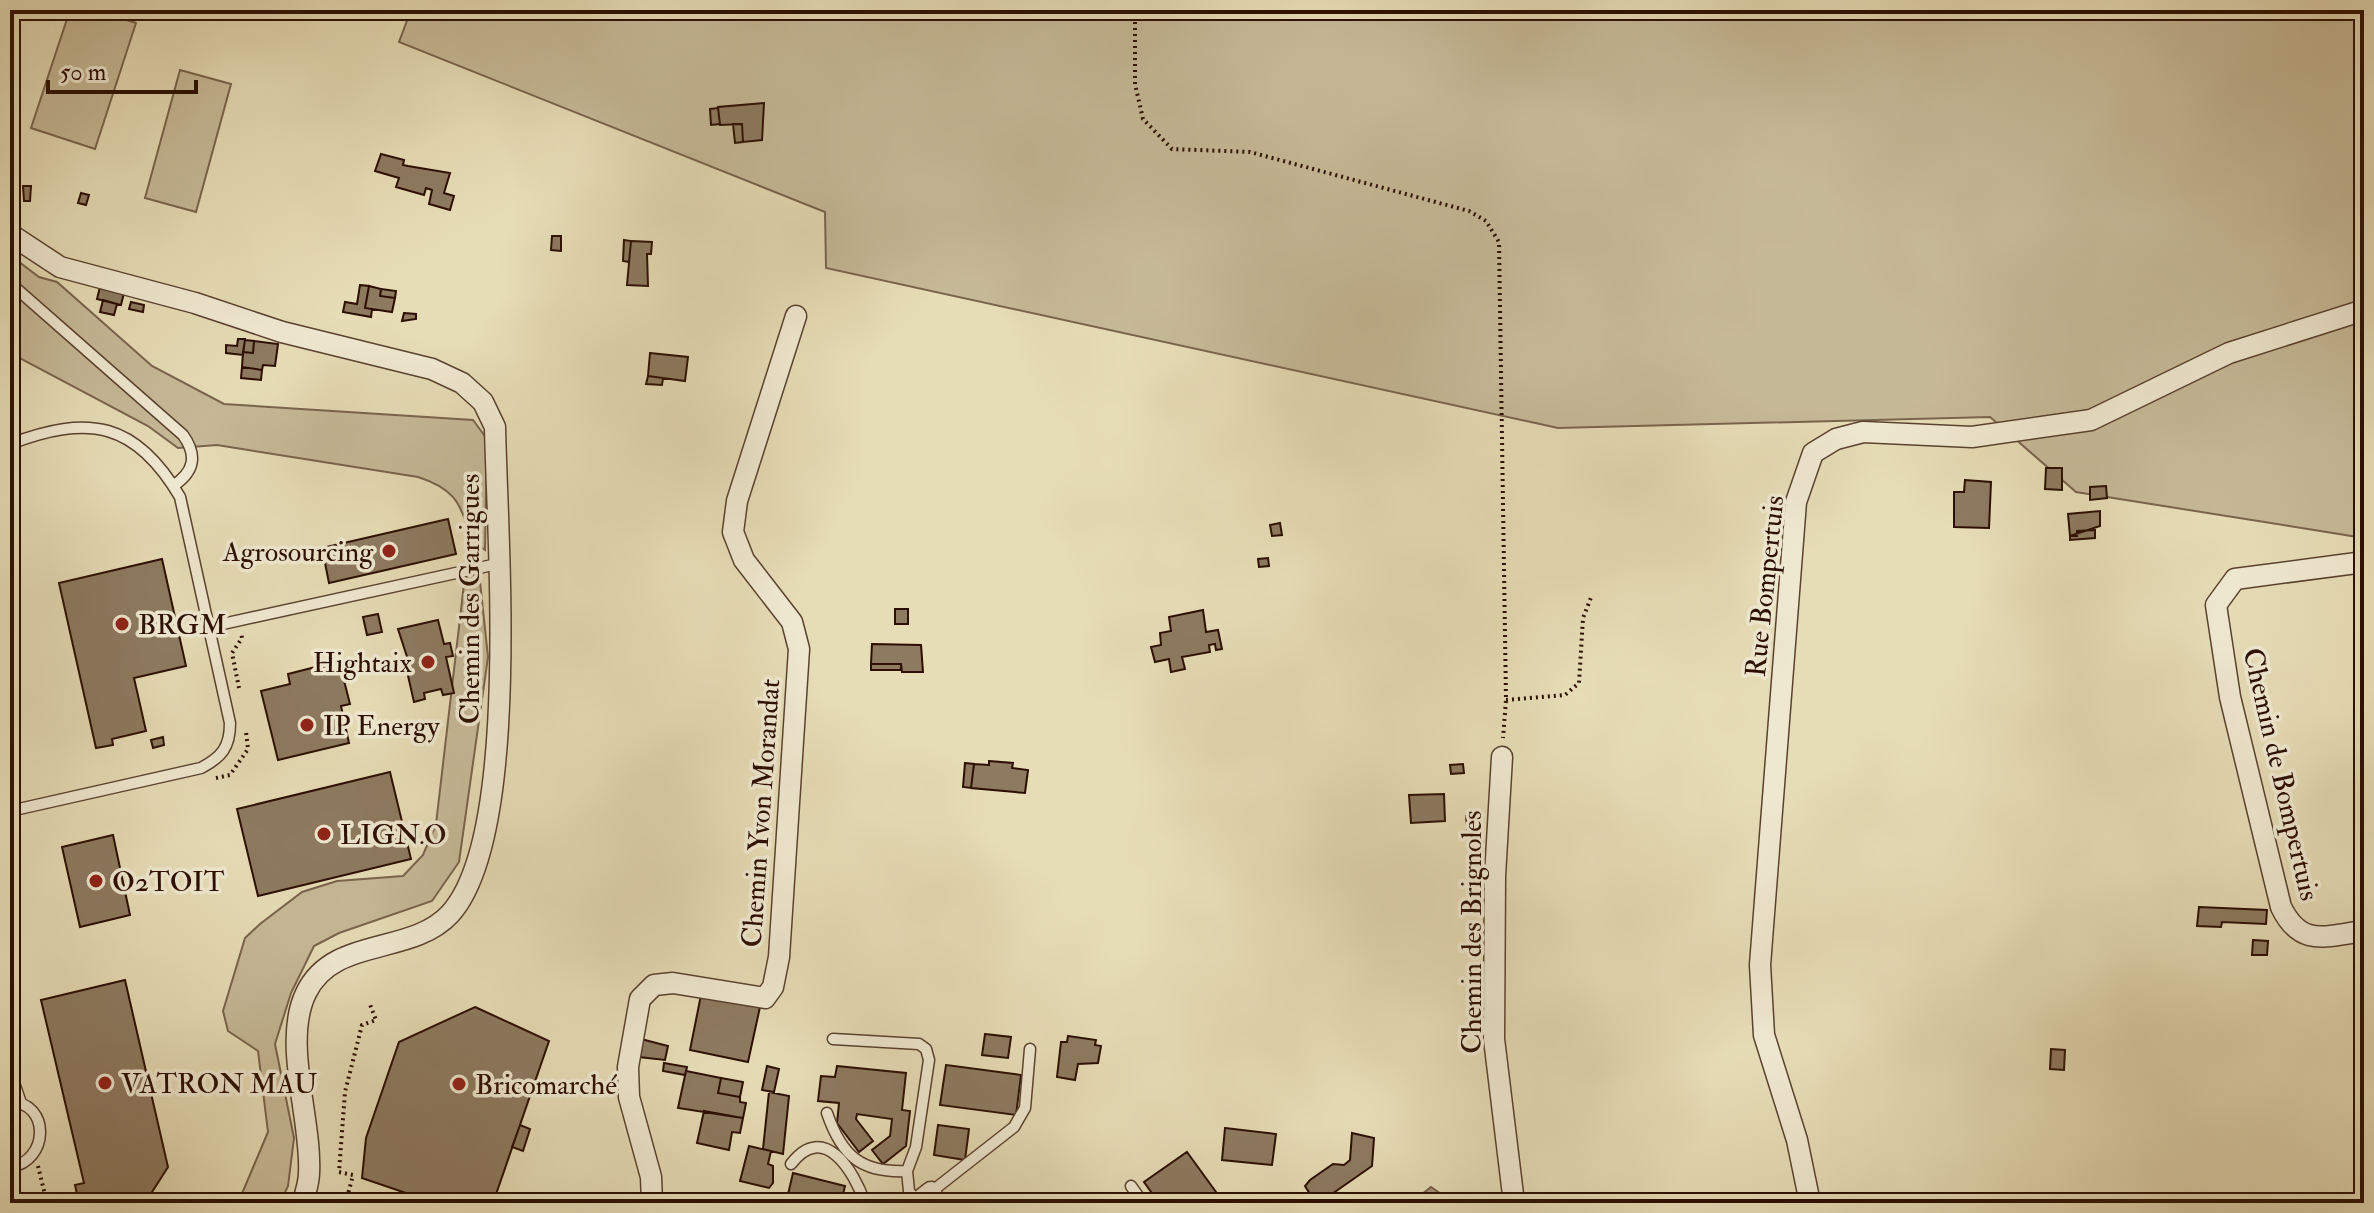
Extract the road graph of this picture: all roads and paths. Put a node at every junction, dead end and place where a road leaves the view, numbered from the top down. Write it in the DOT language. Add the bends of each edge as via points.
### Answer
graph roads {
  1 [pos="1135,10"];
  2 [pos="10,234"];
  3 [pos="10,283"];
  4 [pos="2364,310"];
  5 [pos="796,316"];
  6 [pos="10,444"];
  7 [pos="173,486"];
  8 [pos="2364,562"];
  9 [pos="497,564"];
  10 [pos="1592,595"];
  11 [pos="238,621"];
  12 [pos="209,627"];
  13 [pos="241,697"];
  14 [pos="1506,700"];
  15 [pos="245,723"];
  16 [pos="1502,757"];
  17 [pos="202,780"];
  18 [pos="10,811"];
  19 [pos="2364,931"];
  20 [pos="369,1002"];
  21 [pos="833,1039"];
  22 [pos="1030,1049"];
  23 [pos="10,1071"];
  24 [pos="16,1102"];
  25 [pos="827,1113"];
  26 [pos="35,1153"];
  27 [pos="791,1164"];
  28 [pos="10,1167"];
  29 [pos="907,1171"];
  30 [pos="1131,1186"];
  31 [pos="347,1198"];
  32 [pos="921,1199"];
  33 [pos="47,1203"];
  34 [pos="303,1203"];
  35 [pos="652,1203"];
  36 [pos="865,1203"];
  37 [pos="1143,1203"];
  38 [pos="1514,1203"];
  39 [pos="1810,1203"];
  1 -- 14 [label="path" via="1135,84 1143,119 1172,149 1250,152 1469,211 1486,221 1499,242"];
  2 -- 9 [label="street, Chemin des Garrigues" via="60,267 432,369 462,383 483,402 495,427"];
  3 -- 7 [label="lane" via="183,435 192,447 193,461 190,472"];
  4 -- 39 [label="street, Rue Bompertuis" via="2229,353 2091,420 1972,437 1863,432 1836,439 1813,453 1796,502 1760,965 1764,1035 1797,1140"];
  5 -- 35 [label="street, Chemin Yvon Morandat" via="737,501 733,532 744,560 792,622 799,649 779,957 773,987 765,998 673,983 654,985 640,999 628,1067 629,1097 651,1177"];
  6 -- 7 [label="lane" via="63,428 89,427 145,449"];
  7 -- 12 [label="lane" via="180,497"];
  8 -- 19 [label="street, Chemin de Bompertuis" via="2235,579 2216,605 2230,697 2281,907 2290,926 2311,938"];
  9 -- 11 [label="lane"];
  9 -- 34 [label="street, Chemin des Garrigues" via="501,714 479,862 468,891 448,916 419,934 349,955 320,971 304,995 299,1031 310,1175"];
  10 -- 14 [label="path" via="1583,618 1579,683 1565,695"];
  11 -- 12 [label="lane"];
  11 -- 13 [label="path" via="242,638 232,653"];
  12 -- 18 [label="lane" via="230,723 221,758 201,768"];
  14 -- 16 [label="path"];
  15 -- 17 [label="path" via="248,749 230,775"];
  16 -- 38 [label="street, Chemin des Brignoles" via="1494,1039"];
  20 -- 31 [label="path" via="376,1020 362,1025 340,1125 339,1172 353,1175"];
  21 -- 29 [label="lane" via="919,1044 926,1049 929,1060 918,1133"];
  22 -- 32 [label="lane" via="1025,1108 1014,1127"];
  23 -- 24 [label="lane"];
  24 -- 26 [label="lane" via="39,1122"];
  25 -- 29 [label="lane" via="858,1163 879,1172"];
  26 -- 28 [label="lane"];
  26 -- 33 [label="path"];
  27 -- 36 [label="lane" via="813,1146 833,1151 860,1187"];
  29 -- 32 [label="lane" via="909,1191"];
  30 -- 37 [label="lane"];
}
